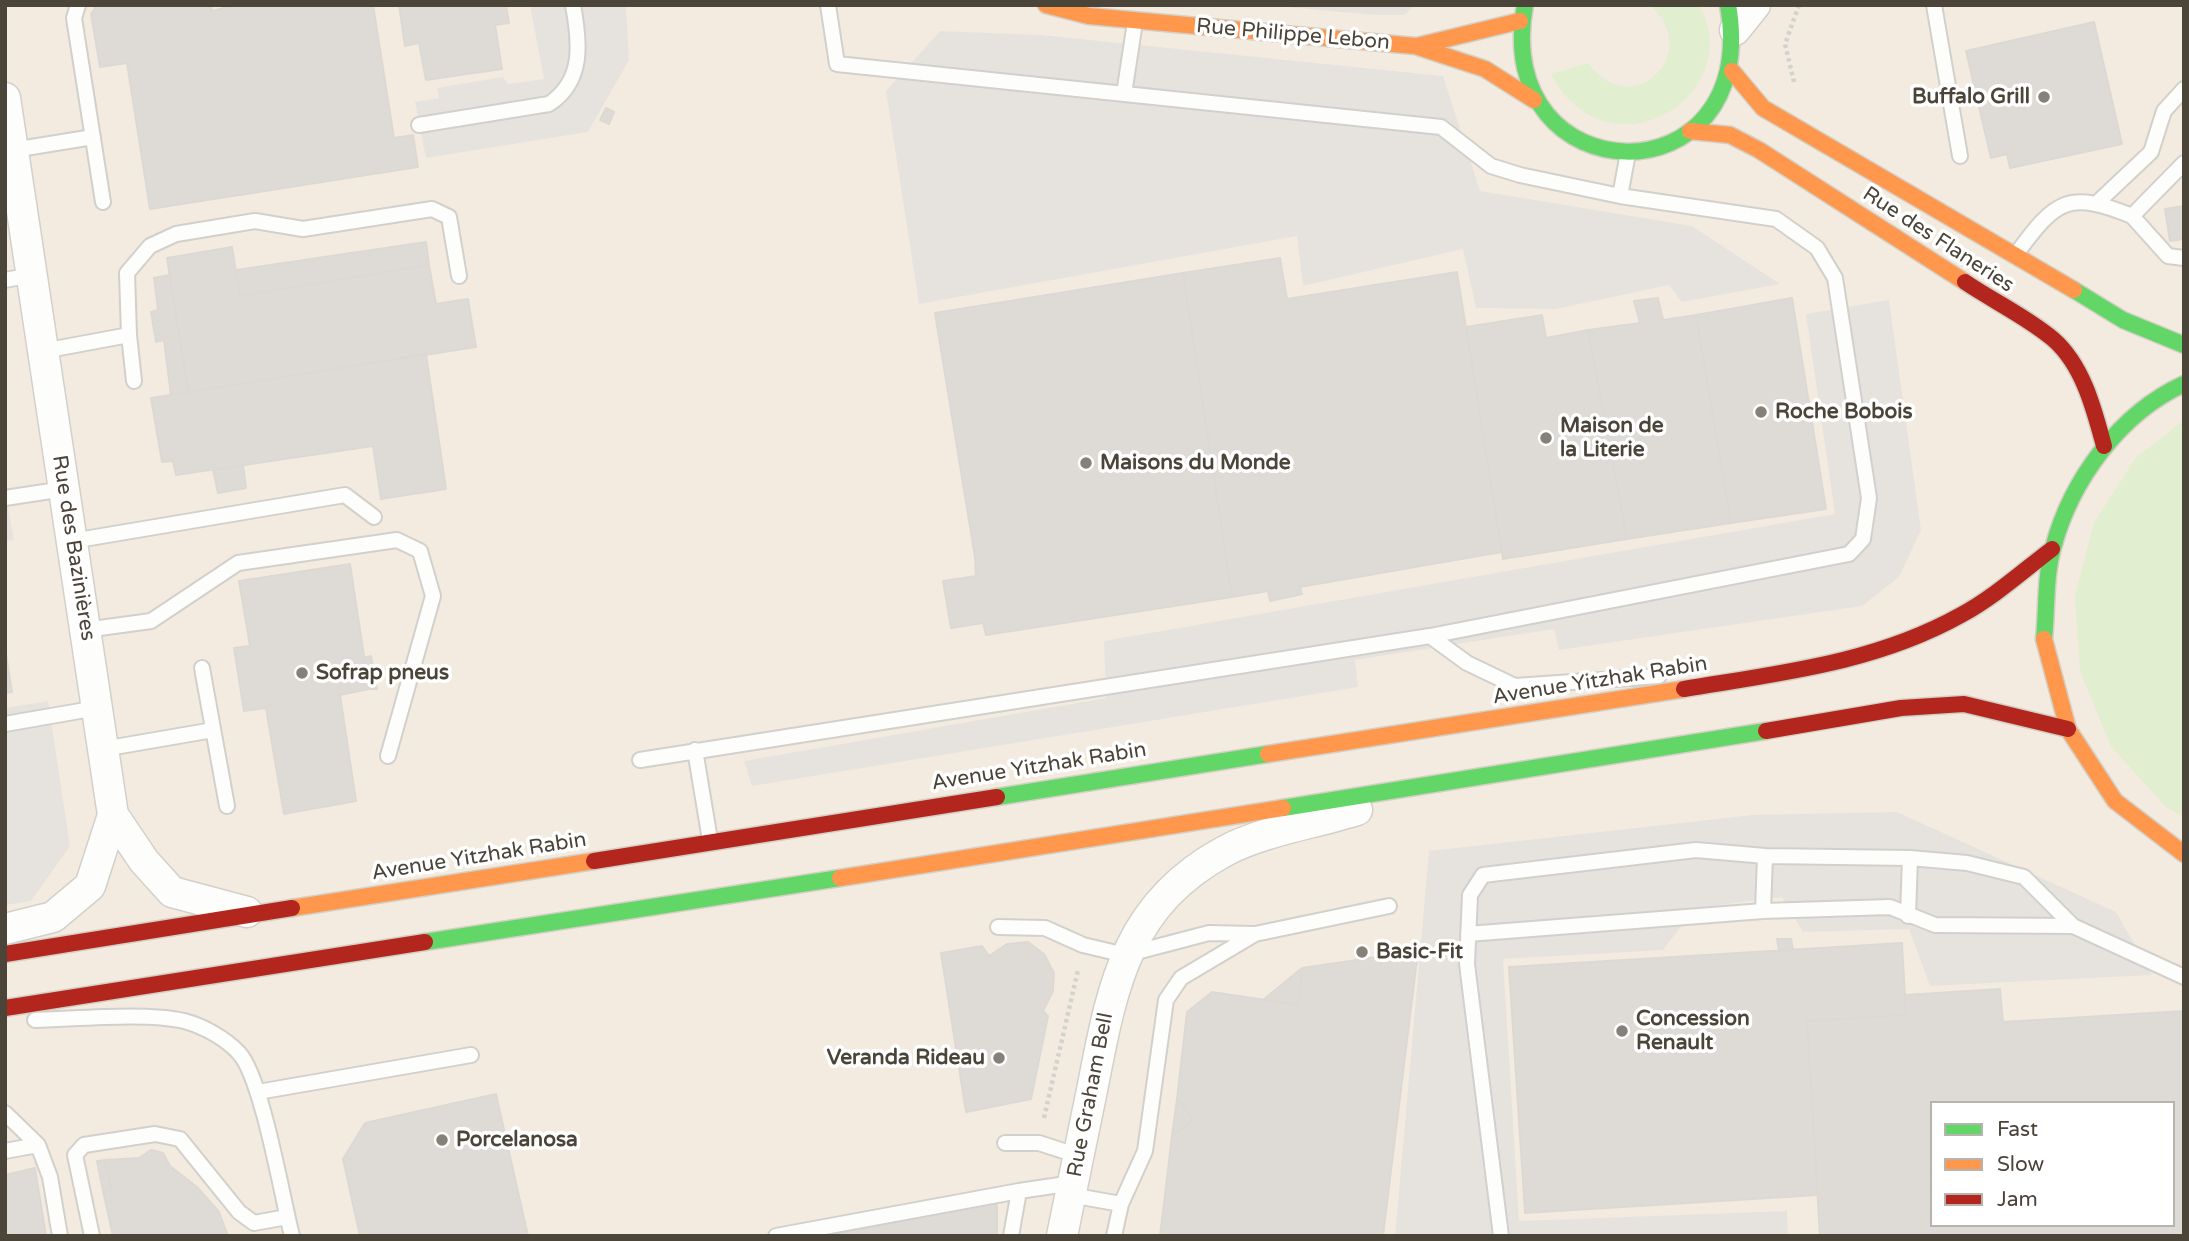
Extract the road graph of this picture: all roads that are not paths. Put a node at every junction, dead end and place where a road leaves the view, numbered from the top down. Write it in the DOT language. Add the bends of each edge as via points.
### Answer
graph roads {
  1 [pos="78,5"];
  2 [pos="573,5"];
  3 [pos="828,5"];
  4 [pos="1046,5"];
  5 [pos="1755,5"];
  6 [pos="1934,5"];
  7 [pos="1522,13"];
  8 [pos="1732,18"];
  9 [pos="1136,20"];
  10 [pos="1415,47"];
  11 [pos="1732,71"];
  12 [pos="2184,89"];
  13 [pos="1124,94"];
  14 [pos="5,98"];
  15 [pos="1534,100"];
  16 [pos="419,125"];
  17 [pos="1690,131"];
  18 [pos="93,137"];
  19 [pos="13,150"];
  20 [pos="1628,152"];
  21 [pos="1960,156"];
  22 [pos="2184,163"];
  23 [pos="1620,196"];
  24 [pos="103,202"];
  25 [pos="2098,202"];
  26 [pos="2132,216"];
  27 [pos="2016,254"];
  28 [pos="2184,258"];
  29 [pos="459,276"];
  30 [pos="18,278"];
  31 [pos="129,335"];
  32 [pos="2184,345"];
  33 [pos="43,351"];
  34 [pos="134,381"];
  35 [pos="2184,384"];
  36 [pos="2104,446"];
  37 [pos="64,489"];
  38 [pos="5,498"];
  39 [pos="374,517"];
  40 [pos="72,541"];
  41 [pos="2052,549"];
  42 [pos="85,630"];
  43 [pos="1430,636"];
  44 [pos="1842,663"];
  45 [pos="202,668"];
  46 [pos="97,708"];
  47 [pos="5,724"];
  48 [pos="2067,729"];
  49 [pos="214,730"];
  50 [pos="103,749"];
  51 [pos="695,750"];
  52 [pos="388,757"];
  53 [pos="640,760"];
  54 [pos="1444,782"];
  55 [pos="227,806"];
  56 [pos="113,816"];
  57 [pos="710,840"];
  58 [pos="2184,854"];
  59 [pos="1765,856"];
  60 [pos="1910,858"];
  61 [pos="1388,906"];
  62 [pos="1763,911"];
  63 [pos="258,915"];
  64 [pos="1908,916"];
  65 [pos="2073,926"];
  66 [pos="998,927"];
  67 [pos="5,929"];
  68 [pos="1255,934"];
  69 [pos="1468,934"];
  70 [pos="5,954"];
  71 [pos="1125,955"];
  72 [pos="2184,977"];
  73 [pos="5,1009"];
  74 [pos="5,1021"];
  75 [pos="471,1055"];
  76 [pos="258,1092"];
  77 [pos="5,1113"];
  78 [pos="1005,1143"];
  79 [pos="38,1145"];
  80 [pos="5,1151"];
  81 [pos="1074,1178"];
  82 [pos="1019,1191"];
  83 [pos="1121,1204"];
  84 [pos="287,1217"];
  85 [pos="60,1236"];
  86 [pos="92,1236"];
  87 [pos="292,1236"];
  88 [pos="776,1236"];
  89 [pos="1011,1236"];
  90 [pos="1062,1236"];
  91 [pos="1114,1236"];
  92 [pos="1502,1236"];
  1 -- 18 [label="lane" via="74,18"];
  2 -- 16 [label="lane" via="580,40 576,67 565,93 549,104"];
  3 -- 13 [label="lane" via="837,64"];
  4 -- 9 [label="main road, Rue Philippe Lebon" via="1089,16"];
  5 -- 8 [label="street"];
  6 -- 21 [label="lane"];
  7 -- 10 [label="main road, Rue Philippe Lebon"];
  7 -- 15 [label="main road" via="1518,48"];
  8 -- 11 [label="main road"];
  9 -- 10 [label="main road, Rue Philippe Lebon"];
  9 -- 13 [label="lane"];
  10 -- 15 [label="main road, Rue Philippe Lebon" via="1485,68"];
  11 -- 17 [label="main road" via="1716,105"];
  11 -- 27 [label="main road, Rue des Flaneries" via="1763,108"];
  12 -- 25 [label="lane" via="2164,111 2151,152"];
  13 -- 23 [label="lane" via="1441,127 1491,166"];
  14 -- 19 [label="street, Rue des Bazinières"];
  15 -- 20 [label="main road" via="1552,122 1574,138 1600,149"];
  17 -- 20 [label="main road" via="1661,147"];
  17 -- 36 [label="main road, Rue des Flaneries" via="1730,135 1759,150 2053,338 2076,364 2091,397"];
  18 -- 19 [label="lane"];
  18 -- 24 [label="lane"];
  19 -- 30 [label="street, Rue des Bazinières"];
  20 -- 23 [label="lane"];
  22 -- 26 [label="lane"];
  23 -- 43 [label="lane" via="1776,219 1817,248 1835,278 1869,498 1863,539 1849,554"];
  25 -- 26 [label="lane"];
  25 -- 27 [label="lane" via="2073,201 2046,215"];
  26 -- 28 [label="lane" via="2168,256"];
  27 -- 32 [label="main road, Rue des Flaneries" via="2123,320"];
  29 -- 31 [label="lane" via="449,217 432,209 303,229 255,221 176,234 150,247 128,274"];
  30 -- 33 [label="street, Rue des Bazinières"];
  31 -- 33 [label="lane"];
  31 -- 34 [label="lane"];
  33 -- 37 [label="street, Rue des Bazinières"];
  35 -- 36 [label="main road" via="2162,394"];
  36 -- 41 [label="main road" via="2073,495"];
  37 -- 38 [label="lane"];
  37 -- 40 [label="street, Rue des Bazinières"];
  39 -- 40 [label="lane" via="345,495"];
  40 -- 42 [label="street, Rue des Bazinières"];
  41 -- 44 [label="main road, Avenue Yitzhak Rabin" via="1964,614 1912,640"];
  41 -- 48 [label="main road" via="2044,640"];
  42 -- 46 [label="street, Rue des Bazinières"];
  42 -- 52 [label="lane" via="151,621 238,563 397,540 420,551 433,596"];
  43 -- 44 [label="lane" via="1466,663 1515,686"];
  43 -- 51 [label="lane"];
  44 -- 57 [label="main road, Avenue Yitzhak Rabin"];
  45 -- 49 [label="lane"];
  46 -- 47 [label="lane"];
  46 -- 50 [label="street, Rue des Bazinières"];
  48 -- 54 [label="main road" via="1964,704 1901,708"];
  48 -- 58 [label="main road" via="2115,801"];
  49 -- 50 [label="lane"];
  49 -- 55 [label="lane"];
  50 -- 56 [label="street, Rue des Bazinières"];
  51 -- 53 [label="lane"];
  51 -- 57 [label="lane"];
  54 -- 71 [label="street, Rue Graham Bell" via="1228,850 1172,889"];
  54 -- 73 [label="main road"];
  56 -- 63 [label="street, Rue des Bazinières" via="172,892"];
  56 -- 67 [label="street" via="90,886 53,917"];
  57 -- 63 [label="main road, Avenue Yitzhak Rabin"];
  59 -- 60 [label="lane"];
  59 -- 62 [label="lane"];
  59 -- 69 [label="lane" via="1696,850 1483,875 1470,895"];
  60 -- 64 [label="lane"];
  60 -- 65 [label="lane" via="1967,863 2024,877"];
  61 -- 68 [label="lane"];
  62 -- 64 [label="lane" via="1890,907"];
  62 -- 69 [label="lane"];
  63 -- 70 [label="main road, Avenue Yitzhak Rabin"];
  64 -- 65 [label="lane" via="1935,925"];
  65 -- 72 [label="lane"];
  66 -- 71 [label="lane" via="1045,928 1083,945"];
  68 -- 71 [label="lane" via="1209,933"];
  68 -- 83 [label="lane" via="1181,978 1166,1000 1145,1151"];
  69 -- 92 [label="lane" via="1480,1081"];
  71 -- 81 [label="street, Rue Graham Bell" via="1110,997"];
  74 -- 76 [label="lane" via="183,1021 215,1034 240,1054"];
  75 -- 76 [label="lane"];
  76 -- 84 [label="lane"];
  77 -- 79 [label="lane"];
  78 -- 81 [label="lane" via="1039,1143"];
  79 -- 80 [label="lane"];
  79 -- 85 [label="lane" via="50,1177"];
  81 -- 82 [label="lane"];
  81 -- 83 [label="lane"];
  81 -- 90 [label="street, Rue Graham Bell"];
  82 -- 88 [label="lane"];
  82 -- 89 [label="lane"];
  83 -- 91 [label="lane"];
  84 -- 86 [label="lane" via="254,1223 239,1212 180,1139 155,1134 84,1145 75,1155"];
  84 -- 87 [label="lane"];
}
